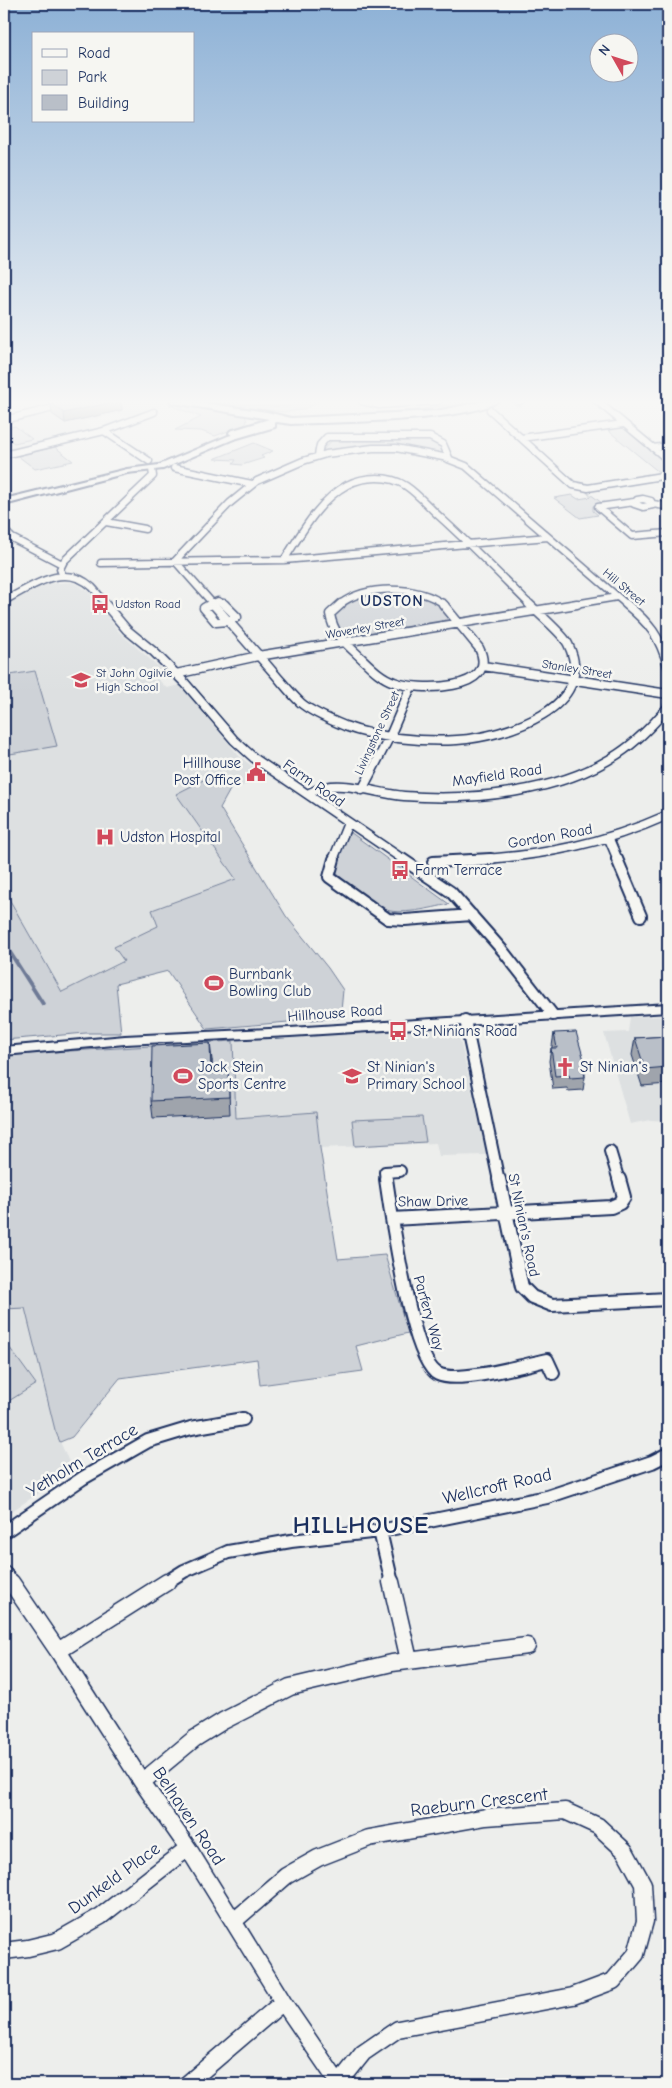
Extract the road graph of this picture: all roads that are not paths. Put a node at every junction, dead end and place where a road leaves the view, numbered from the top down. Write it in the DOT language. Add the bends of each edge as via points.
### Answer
graph roads {
  1 [pos="18,498"];
  2 [pos="131,498"];
  3 [pos="235,498"];
  4 [pos="327,498"];
  5 [pos="420,498"];
  6 [pos="505,498"];
  7 [pos="4,502"];
  8 [pos="668,509"];
  9 [pos="106,522"];
  10 [pos="145,529"];
  11 [pos="4,530"];
  12 [pos="668,533"];
  13 [pos="548,537"];
  14 [pos="12,538"];
  15 [pos="4,541"];
  16 [pos="468,543"];
  17 [pos="284,560"];
  18 [pos="101,562"];
  19 [pos="175,562"];
  20 [pos="62,564"];
  21 [pos="62,574"];
  22 [pos="617,597"];
  23 [pos="4,601"];
  24 [pos="212,603"];
  25 [pos="537,610"];
  26 [pos="228,621"];
  27 [pos="460,623"];
  28 [pos="344,643"];
  29 [pos="258,656"];
  30 [pos="483,666"];
  31 [pos="668,666"];
  32 [pos="176,674"];
  33 [pos="574,680"];
  34 [pos="411,686"];
  35 [pos="668,694"];
  36 [pos="668,706"];
  37 [pos="390,736"];
  38 [pos="362,790"];
  39 [pos="307,794"];
  40 [pos="668,815"];
  41 [pos="348,823"];
  42 [pos="609,839"];
  43 [pos="432,862"];
  44 [pos="472,915"];
  45 [pos="641,916"];
  46 [pos="668,1008"];
  47 [pos="553,1014"];
  48 [pos="465,1020"];
  49 [pos="4,1051"];
  50 [pos="610,1151"];
  51 [pos="400,1171"];
  52 [pos="505,1214"];
  53 [pos="392,1219"];
  54 [pos="668,1299"];
  55 [pos="553,1373"];
  56 [pos="243,1419"];
  57 [pos="668,1454"];
  58 [pos="4,1532"];
  59 [pos="380,1532"];
  60 [pos="4,1572"];
  61 [pos="527,1646"];
  62 [pos="58,1651"];
  63 [pos="409,1660"];
  64 [pos="142,1782"];
  65 [pos="188,1848"];
  66 [pos="234,1921"];
  67 [pos="4,1951"];
  68 [pos="283,2002"];
  69 [pos="188,2084"];
  70 [pos="339,2084"];
  1 -- 7 [label="main road"];
  2 -- 9 [label="street"];
  3 -- 19 [label="street"];
  4 -- 17 [label="street"];
  5 -- 16 [label="street"];
  6 -- 13 [label="street, Hill Street"];
  8 -- 12 [label="street" via="653,504 643,507 634,502 598,508 632,536"];
  9 -- 10 [label="street"];
  9 -- 20 [label="street"];
  11 -- 14 [label="street"];
  13 -- 16 [label="street"];
  13 -- 22 [label="street, Hill Street"];
  14 -- 15 [label="street"];
  14 -- 20 [label="street"];
  16 -- 17 [label="street"];
  16 -- 25 [label="street"];
  17 -- 19 [label="street"];
  18 -- 19 [label="street"];
  19 -- 24 [label="street"];
  20 -- 21 [label="street"];
  21 -- 23 [label="street"];
  21 -- 32 [label="street, Farm Road" via="91,586 127,630"];
  22 -- 25 [label="street, Waverley Street"];
  22 -- 31 [label="street, Hill Street" via="655,631"];
  24 -- 26 [label="street" via="204,608 216,622"];
  24 -- 26 [label="street" via="223,602 237,617"];
  25 -- 27 [label="street, Waverley Street"];
  25 -- 33 [label="street" via="568,643 576,670"];
  26 -- 29 [label="street"];
  27 -- 28 [label="street, Waverley Street"];
  27 -- 28 [label="street" via="441,602 403,590 378,591 352,596 339,603 330,614 331,627"];
  27 -- 30 [label="street" via="482,655"];
  28 -- 29 [label="street, Waverley Street"];
  28 -- 34 [label="street" via="380,676"];
  29 -- 32 [label="street, Waverley Street"];
  29 -- 37 [label="street" via="302,704 344,726"];
  30 -- 33 [label="street, Stanley Street"];
  30 -- 34 [label="street" via="476,676 444,688"];
  32 -- 39 [label="street, Farm Road" via="234,740 254,758"];
  33 -- 35 [label="street, Stanley Street"];
  33 -- 37 [label="street" via="561,702 545,713 501,732 457,740"];
  34 -- 37 [label="street, Livingstone Street"];
  36 -- 38 [label="street, Mayfield Road" via="640,738 621,752 589,769 542,784 463,796 413,796"];
  37 -- 38 [label="street, Livingstone Street"];
  38 -- 39 [label="street, Mayfield Road" via="336,786"];
  39 -- 41 [label="street, Farm Road"];
  40 -- 42 [label="street, Gordon Road"];
  41 -- 44 [label="street, Farm Road" via="435,879"];
  41 -- 44 [label="street" via="329,877 388,918 405,920"];
  42 -- 43 [label="street, Gordon Road" via="506,859"];
  42 -- 45 [label="street"];
  44 -- 47 [label="street, Farm Road"];
  46 -- 47 [label="street, Hillhouse Road"];
  47 -- 48 [label="street, Hillhouse Road"];
  48 -- 49 [label="street, Hillhouse Road" via="124,1040"];
  48 -- 52 [label="street, St Ninian's Road"];
  50 -- 52 [label="street, Shaw Drive" via="624,1197 620,1203 612,1207"];
  51 -- 53 [label="street, Shaw Drive" via="385,1172"];
  52 -- 53 [label="street, Shaw Drive"];
  52 -- 54 [label="street, St Ninian's Road" via="522,1287 532,1297 552,1305"];
  53 -- 55 [label="street, Parfery Way" via="400,1270 425,1361 436,1374 455,1378 548,1360"];
  56 -- 58 [label="street, Yetholm Terrace" via="191,1428 148,1441 83,1478"];
  57 -- 59 [label="street, Wellcroft Road" via="547,1497"];
  59 -- 62 [label="street, Wellcroft Road" via="291,1541 228,1552 184,1570"];
  59 -- 63 [label="street"];
  60 -- 62 [label="street, Belhaven Road"];
  61 -- 63 [label="street"];
  62 -- 64 [label="street, Belhaven Road"];
  63 -- 64 [label="street" via="290,1687 194,1739"];
  64 -- 65 [label="street, Belhaven Road"];
  65 -- 66 [label="street, Belhaven Road"];
  65 -- 67 [label="street, Dunkeld Place" via="107,1912 72,1933 57,1941"];
  66 -- 68 [label="street, Belhaven Road"];
  66 -- 70 [label="street, Raeburn Crescent" via="286,1876 318,1858 379,1836 486,1818 565,1811 598,1826 625,1851 643,1884 645,1921 636,1954 613,1981 573,1996 398,2029 363,2053"];
  68 -- 69 [label="street"];
  68 -- 70 [label="street, Belhaven Road"];
}
